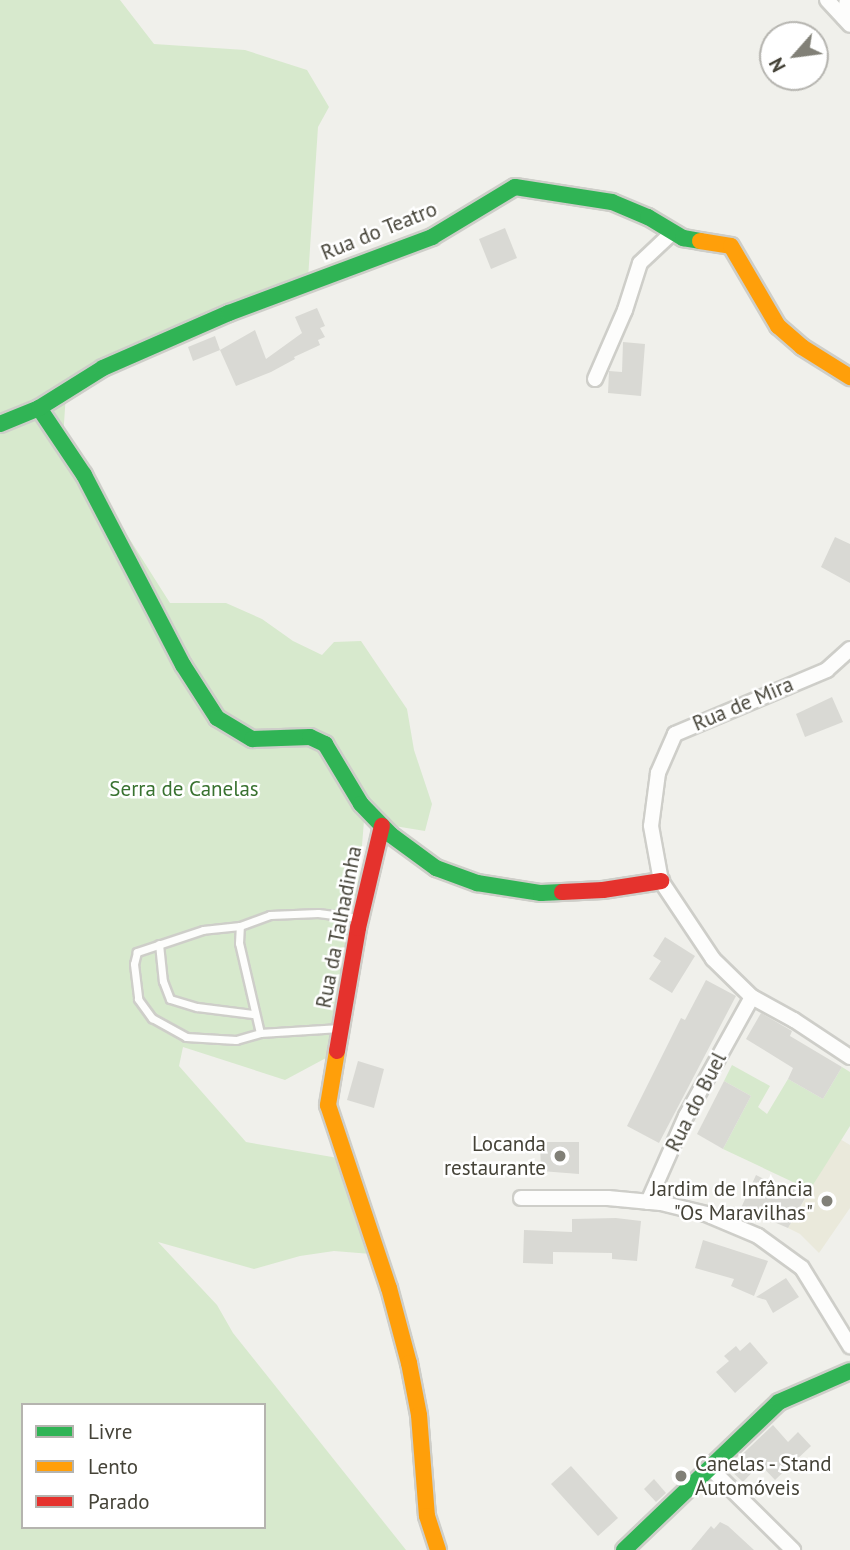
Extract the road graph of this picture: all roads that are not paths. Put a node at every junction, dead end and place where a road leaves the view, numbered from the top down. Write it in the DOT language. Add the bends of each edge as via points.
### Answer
graph roads {
  1 [pos="827,0"];
  2 [pos="846,0"];
  3 [pos="847,21"];
  4 [pos="673,232"];
  5 [pos="850,377"];
  6 [pos="595,379"];
  7 [pos="39,408"];
  8 [pos="0,424"];
  9 [pos="850,649"];
  10 [pos="382,826"];
  11 [pos="662,881"];
  12 [pos="360,918"];
  13 [pos="240,926"];
  14 [pos="159,944"];
  15 [pos="752,997"];
  16 [pos="253,1014"];
  17 [pos="341,1028"];
  18 [pos="260,1033"];
  19 [pos="850,1057"];
  20 [pos="522,1198"];
  21 [pos="648,1202"];
  22 [pos="850,1346"];
  23 [pos="850,1371"];
  24 [pos="709,1468"];
  25 [pos="438,1550"];
  26 [pos="624,1550"];
  27 [pos="793,1550"];
  1 -- 3 [label="street"];
  2 -- 3 [label="street"];
  4 -- 5 [label="street, Rua do Teatro" via="682,238 731,246 778,326"];
  4 -- 6 [label="street" via="640,263"];
  4 -- 7 [label="street, Rua do Teatro" via="612,202 515,187 432,237 160,343 103,368"];
  7 -- 8 [label="street, Rua do Teatro"];
  7 -- 10 [label="street, Rua da Talhadinha" via="84,475 183,665 217,718 252,738 310,737 326,744 361,804"];
  9 -- 11 [label="street, Rua de Mira" via="827,670 675,734 658,773 651,826"];
  10 -- 11 [label="street" via="436,868 477,883 541,893"];
  10 -- 12 [label="street, Rua da Talhadinha"];
  11 -- 15 [label="street, Rua de Mira" via="713,958"];
  12 -- 13 [label="lane" via="318,913 271,915"];
  12 -- 17 [label="street, Rua da Talhadinha"];
  13 -- 14 [label="lane" via="203,930"];
  13 -- 16 [label="lane"];
  14 -- 16 [label="lane" via="170,999"];
  14 -- 18 [label="lane" via="137,952 134,964 138,999 152,1018 186,1037 236,1040"];
  15 -- 19 [label="street, Rua de Mira"];
  15 -- 21 [label="street, Rua do Buel" via="686,1115"];
  16 -- 18 [label="lane"];
  17 -- 18 [label="lane"];
  17 -- 25 [label="street, Rua da Talhadinha" via="328,1105 409,1363 419,1415 427,1516"];
  20 -- 21 [label="street"];
  21 -- 22 [label="street" via="706,1214 758,1236 802,1268"];
  23 -- 24 [label="street" via="779,1402"];
  24 -- 26 [label="street"];
  24 -- 27 [label="street"];
}
